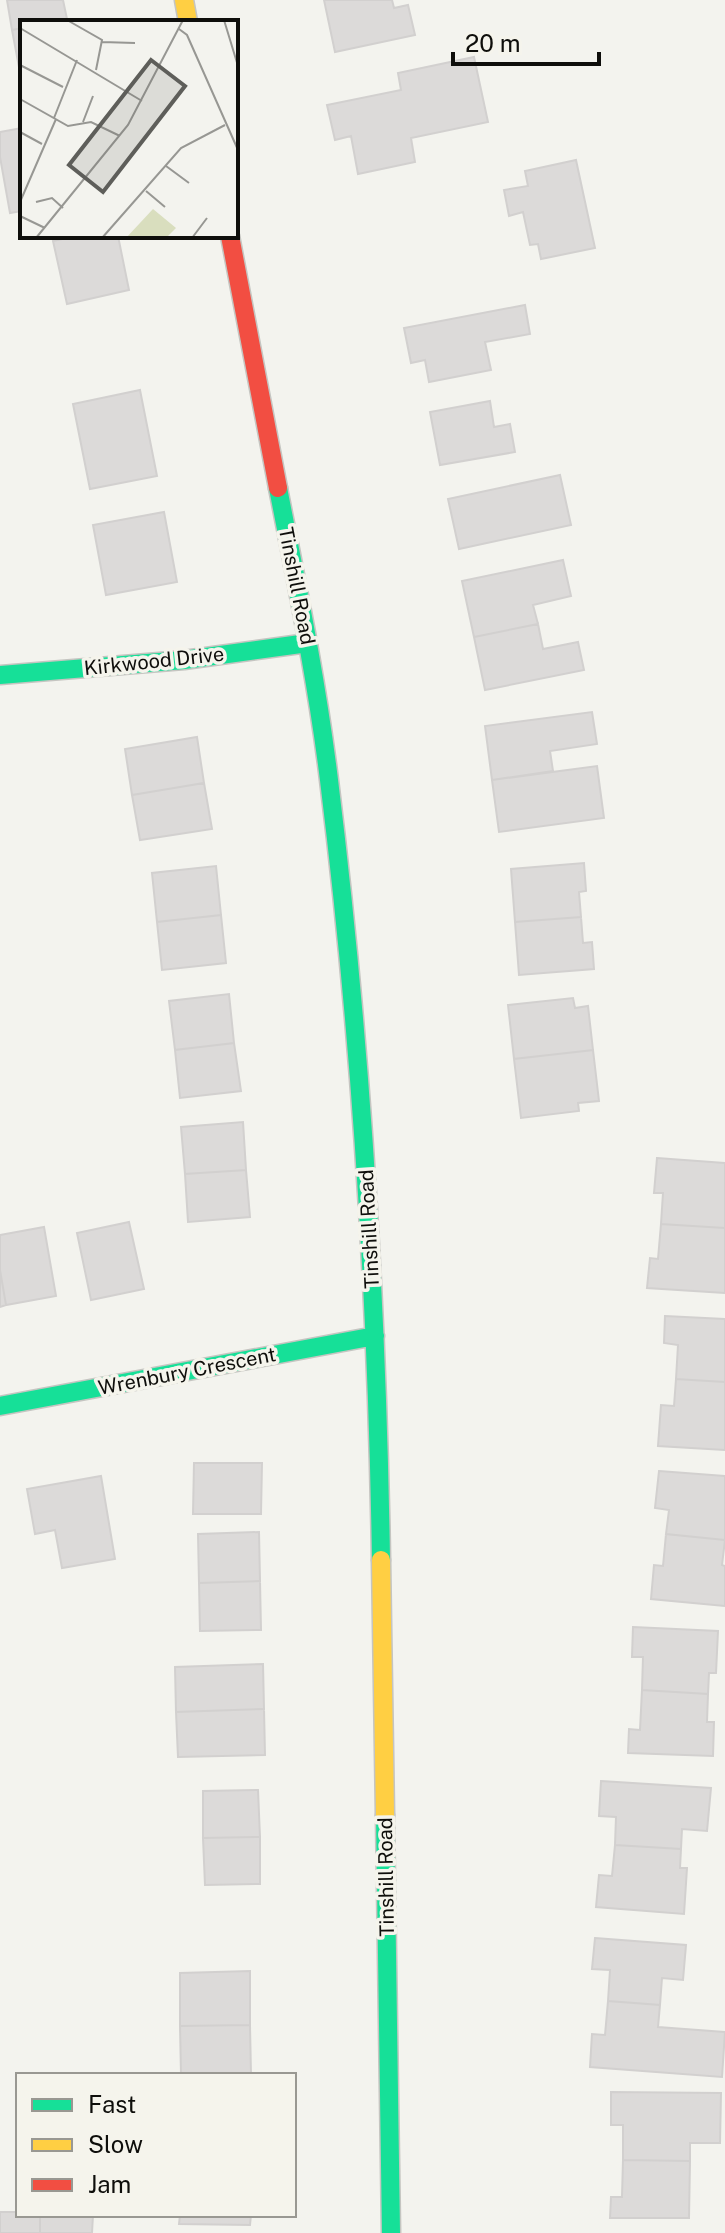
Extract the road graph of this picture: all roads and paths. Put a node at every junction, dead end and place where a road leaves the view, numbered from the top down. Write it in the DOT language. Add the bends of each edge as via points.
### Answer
graph roads {
  1 [pos="184,0"];
  2 [pos="188,20"];
  3 [pos="230,238"];
  4 [pos="308,643"];
  5 [pos="0,675"];
  6 [pos="375,1336"];
  7 [pos="0,1406"];
  8 [pos="391,2233"];
  1 -- 2 [label="street"];
  3 -- 4 [label="street, Tinshill Road"];
  4 -- 5 [label="street, Kirkwood Drive" via="184,660"];
  4 -- 6 [label="street, Tinshill Road" via="329,779 362,1103"];
  6 -- 7 [label="street, Wrenbury Crescent"];
  6 -- 8 [label="street, Tinshill Road"];
}
